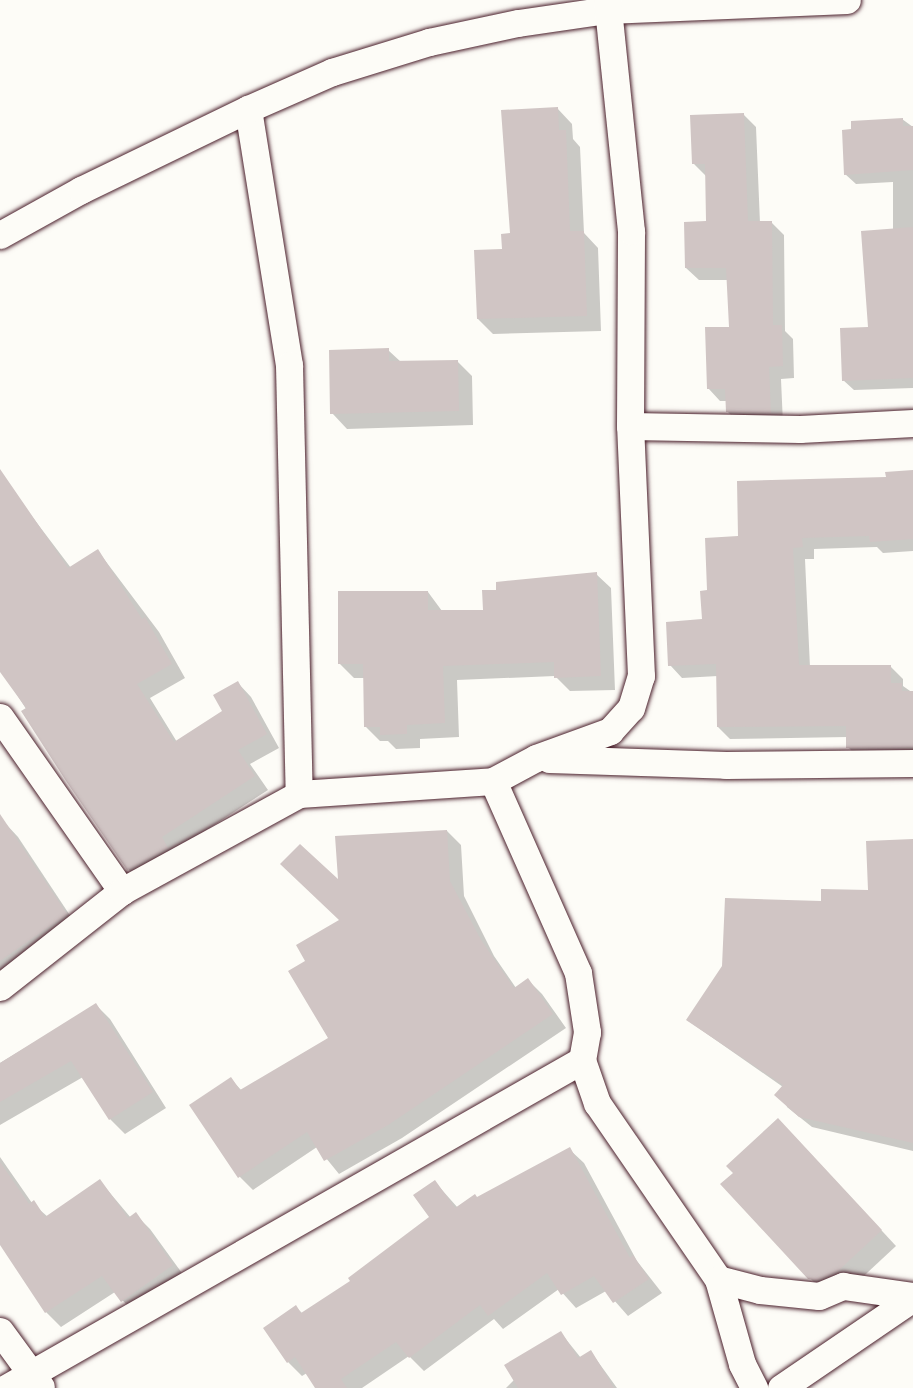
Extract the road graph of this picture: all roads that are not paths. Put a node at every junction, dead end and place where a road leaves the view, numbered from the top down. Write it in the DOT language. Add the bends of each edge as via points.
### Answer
graph roads {
  1 [pos="847,0"];
  2 [pos="607,5"];
  3 [pos="248,109"];
  4 [pos="0,235"];
  5 [pos="913,423"];
  6 [pos="630,426"];
  7 [pos="0,717"];
  8 [pos="536,758"];
  9 [pos="913,764"];
  10 [pos="494,781"];
  11 [pos="298,794"];
  12 [pos="122,891"];
  13 [pos="0,987"];
  14 [pos="582,1060"];
  15 [pos="718,1279"];
  16 [pos="913,1297"];
  17 [pos="0,1331"];
  18 [pos="36,1381"];
  19 [pos="6,1388"];
  20 [pos="754,1388"];
  21 [pos="781,1388"];
  1 -- 2 [label="street"];
  2 -- 3 [label="street" via="429,42 332,72"];
  2 -- 6 [label="street" via="631,231"];
  3 -- 4 [label="street" via="81,190"];
  3 -- 11 [label="street" via="290,365"];
  5 -- 6 [label="street" via="800,429"];
  6 -- 8 [label="street" via="641,676 631,708 610,731"];
  7 -- 12 [label="street"];
  8 -- 9 [label="street" via="726,765"];
  8 -- 10 [label="street"];
  10 -- 11 [label="street"];
  10 -- 14 [label="street" via="578,973 587,1032"];
  11 -- 12 [label="street"];
  12 -- 13 [label="street"];
  14 -- 15 [label="street" via="597,1103"];
  14 -- 18 [label="street"];
  15 -- 16 [label="street" via="760,1290 819,1296 843,1286"];
  15 -- 20 [label="street" via="742,1364"];
  16 -- 21 [label="street"];
  17 -- 18 [label="street"];
  18 -- 19 [label="street"];
}
